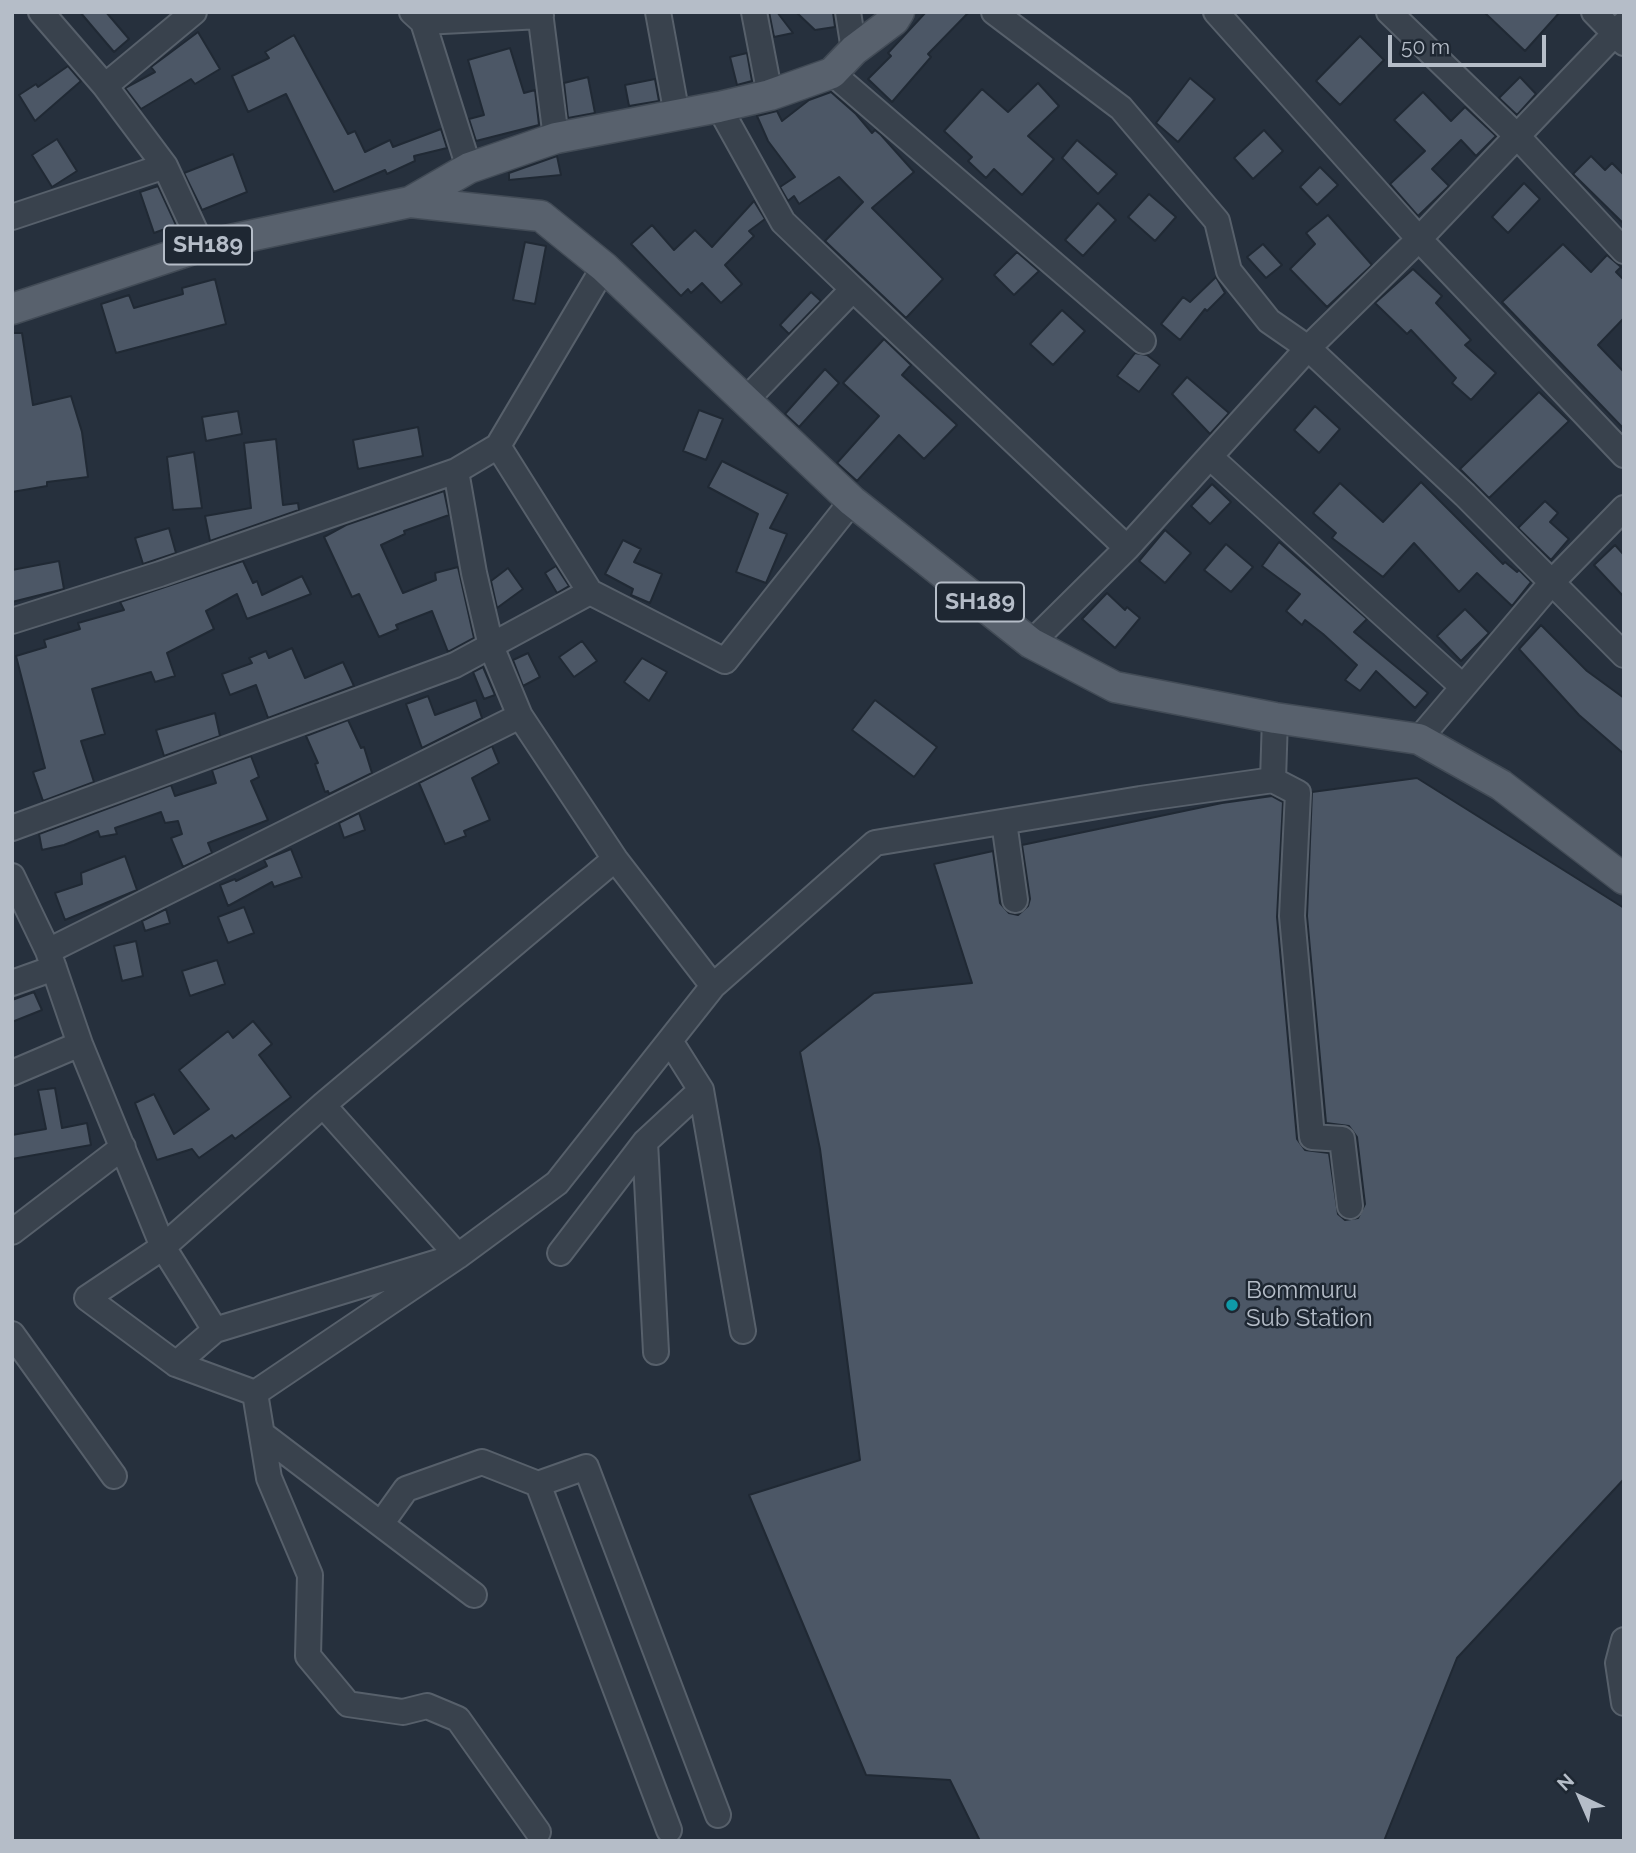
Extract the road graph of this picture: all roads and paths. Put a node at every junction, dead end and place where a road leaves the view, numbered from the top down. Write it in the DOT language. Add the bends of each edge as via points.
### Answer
graph roads {
  1 [pos="41,12"];
  2 [pos="658,12"];
  3 [pos="754,12"];
  4 [pos="848,12"];
  5 [pos="899,12"];
  6 [pos="994,12"];
  7 [pos="1216,12"];
  8 [pos="1389,12"];
  9 [pos="1594,12"];
  10 [pos="541,14"];
  11 [pos="183,16"];
  12 [pos="418,17"];
  13 [pos="1621,33"];
  14 [pos="854,50"];
  15 [pos="832,73"];
  16 [pos="105,86"];
  17 [pos="770,94"];
  18 [pos="719,107"];
  19 [pos="677,115"];
  20 [pos="1517,136"];
  21 [pos="556,138"];
  22 [pos="165,166"];
  23 [pos="469,168"];
  24 [pos="410,202"];
  25 [pos="12,217"];
  26 [pos="1419,239"];
  27 [pos="202,246"];
  28 [pos="1624,251"];
  29 [pos="604,267"];
  30 [pos="853,289"];
  31 [pos="12,309"];
  32 [pos="1143,341"];
  33 [pos="1308,348"];
  34 [pos="745,401"];
  35 [pos="498,446"];
  36 [pos="1624,455"];
  37 [pos="1210,457"];
  38 [pos="456,471"];
  39 [pos="852,501"];
  40 [pos="1624,508"];
  41 [pos="1127,548"];
  42 [pos="1553,581"];
  43 [pos="590,592"];
  44 [pos="12,621"];
  45 [pos="1031,643"];
  46 [pos="491,646"];
  47 [pos="1624,655"];
  48 [pos="1463,687"];
  49 [pos="520,716"];
  50 [pos="1275,718"];
  51 [pos="1419,739"];
  52 [pos="1273,780"];
  53 [pos="1004,822"];
  54 [pos="12,828"];
  55 [pos="615,859"];
  56 [pos="12,876"];
  57 [pos="1624,879"];
  58 [pos="1015,900"];
  59 [pos="51,960"];
  60 [pos="12,983"];
  61 [pos="713,986"];
  62 [pos="670,1041"];
  63 [pos="80,1044"];
  64 [pos="12,1073"];
  65 [pos="701,1090"];
  66 [pos="323,1105"];
  67 [pos="645,1142"];
  68 [pos="123,1147"];
  69 [pos="1350,1206"];
  70 [pos="12,1232"];
  71 [pos="163,1247"];
  72 [pos="560,1253"];
  73 [pos="458,1256"];
  74 [pos="215,1331"];
  75 [pos="743,1331"];
  76 [pos="12,1334"];
  77 [pos="656,1352"];
  78 [pos="176,1364"];
  79 [pos="255,1393"];
  80 [pos="262,1434"];
  81 [pos="114,1476"];
  82 [pos="538,1484"];
  83 [pos="381,1524"];
  84 [pos="474,1595"];
  85 [pos="1624,1640"];
  86 [pos="1624,1703"];
  87 [pos="718,1815"];
  88 [pos="669,1830"];
  89 [pos="538,1832"];
  1 -- 16 [label="street"];
  2 -- 19 [label="street"];
  3 -- 17 [label="street"];
  4 -- 14 [label="street"];
  5 -- 14 [label="main road"];
  6 -- 33 [label="street" via="1121,108 1217,221 1229,271 1269,321"];
  7 -- 26 [label="street"];
  8 -- 20 [label="street"];
  9 -- 13 [label="street"];
  10 -- 12 [label="street"];
  10 -- 21 [label="street"];
  11 -- 16 [label="street"];
  12 -- 23 [label="street"];
  13 -- 20 [label="street"];
  14 -- 15 [label="main road"];
  15 -- 17 [label="main road"];
  15 -- 32 [label="street"];
  16 -- 22 [label="street"];
  17 -- 18 [label="main road"];
  18 -- 19 [label="main road"];
  18 -- 30 [label="street" via="783,222"];
  19 -- 21 [label="main road"];
  20 -- 26 [label="street"];
  20 -- 28 [label="street"];
  21 -- 23 [label="main road"];
  22 -- 25 [label="street"];
  22 -- 27 [label="street"];
  23 -- 24 [label="main road"];
  24 -- 27 [label="main road, SH189"];
  24 -- 29 [label="main road, SH189" via="541,216"];
  26 -- 33 [label="street"];
  26 -- 36 [label="street"];
  27 -- 31 [label="main road, SH189"];
  29 -- 34 [label="main road, SH189"];
  29 -- 35 [label="street"];
  30 -- 34 [label="street"];
  30 -- 41 [label="street"];
  33 -- 37 [label="street"];
  33 -- 42 [label="street"];
  34 -- 39 [label="main road, SH189"];
  35 -- 38 [label="street"];
  35 -- 43 [label="street"];
  37 -- 41 [label="street"];
  37 -- 48 [label="street"];
  38 -- 44 [label="street"];
  38 -- 46 [label="street"];
  39 -- 43 [label="street" via="725,661"];
  39 -- 45 [label="main road, SH189"];
  40 -- 42 [label="street"];
  41 -- 45 [label="street"];
  42 -- 47 [label="street"];
  42 -- 48 [label="street"];
  43 -- 46 [label="street"];
  45 -- 50 [label="main road, SH189" via="1115,687"];
  46 -- 49 [label="street"];
  46 -- 54 [label="street" via="455,665"];
  48 -- 51 [label="street"];
  49 -- 55 [label="street"];
  49 -- 59 [label="street"];
  50 -- 51 [label="main road, SH189"];
  50 -- 52 [label="street"];
  51 -- 57 [label="main road, SH189" via="1501,785"];
  52 -- 53 [label="street"];
  52 -- 69 [label="street" via="1298,793 1292,916 1312,1137 1342,1139"];
  53 -- 58 [label="street"];
  53 -- 61 [label="street" via="875,843"];
  55 -- 61 [label="street"];
  55 -- 66 [label="street"];
  56 -- 59 [label="street"];
  59 -- 60 [label="street"];
  59 -- 63 [label="street"];
  61 -- 62 [label="street"];
  62 -- 65 [label="street"];
  62 -- 73 [label="street" via="557,1183"];
  63 -- 64 [label="street"];
  63 -- 68 [label="street"];
  65 -- 67 [label="street"];
  65 -- 75 [label="street"];
  66 -- 71 [label="street"];
  66 -- 73 [label="street"];
  67 -- 72 [label="street"];
  67 -- 77 [label="street"];
  68 -- 70 [label="street"];
  68 -- 71 [label="street"];
  71 -- 74 [label="street"];
  71 -- 78 [label="street" via="87,1298"];
  73 -- 74 [label="street"];
  73 -- 79 [label="street"];
  74 -- 78 [label="street"];
  76 -- 81 [label="street"];
  78 -- 79 [label="street"];
  79 -- 80 [label="street"];
  80 -- 83 [label="street"];
  80 -- 89 [label="street" via="269,1478 310,1575 309,1656 348,1704 403,1712 427,1706 458,1719"];
  82 -- 83 [label="street" via="482,1462 406,1489"];
  82 -- 87 [label="street" via="586,1467"];
  82 -- 88 [label="street"];
  83 -- 84 [label="street"];
  85 -- 86 [label="street" via="1618,1663"];
}
